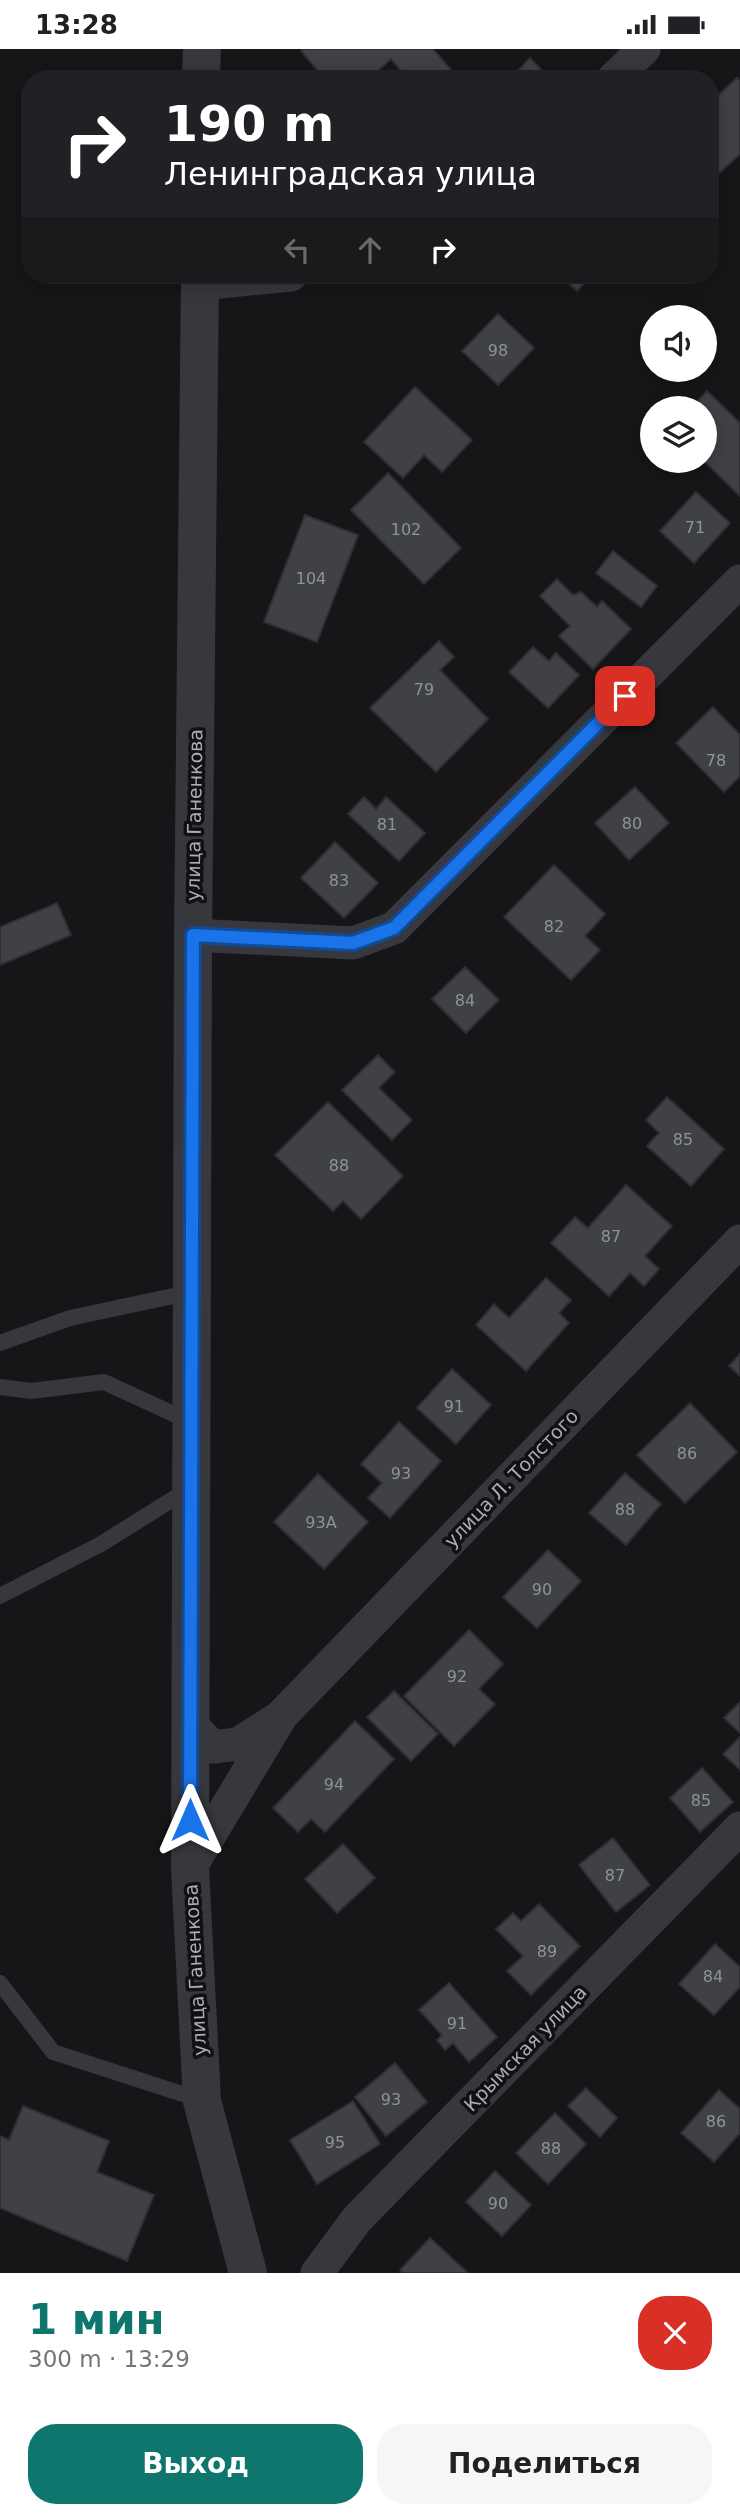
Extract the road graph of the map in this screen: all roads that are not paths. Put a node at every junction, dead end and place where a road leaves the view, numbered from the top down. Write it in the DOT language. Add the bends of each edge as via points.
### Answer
graph roads {
  1 [pos="202,49"];
  2 [pos="644,49"];
  3 [pos="201,70"];
  4 [pos="622,70"];
  5 [pos="200,284"];
  6 [pos="740,580"];
  7 [pos="193,935"];
  8 [pos="740,1241"];
  9 [pos="192,1292"];
  10 [pos="0,1343"];
  11 [pos="0,1387"];
  12 [pos="192,1423"];
  13 [pos="191,1487"];
  14 [pos="0,1596"];
  15 [pos="282,1715"];
  16 [pos="190,1724"];
  17 [pos="740,1828"];
  18 [pos="190,1868"];
  19 [pos="0,1983"];
  20 [pos="202,2101"];
  21 [pos="248,2273"];
  22 [pos="317,2273"];
  1 -- 3 [label="street"];
  2 -- 4 [label="street"];
  5 -- 7 [label="street, улица Ганенкова"];
  6 -- 7 [label="street" via="394,928 353,943"];
  7 -- 9 [label="street, улица Ганенкова"];
  8 -- 15 [label="street, улица Л. Толстого"];
  9 -- 10 [label="lane" via="70,1318"];
  9 -- 12 [label="street, улица Ганенкова"];
  11 -- 12 [label="lane" via="31,1391 104,1382"];
  12 -- 13 [label="street, улица Ганенкова"];
  13 -- 14 [label="lane" via="101,1543"];
  13 -- 16 [label="street, улица Ганенкова"];
  15 -- 16 [label="street, улица Л. Толстого" via="238,1744 213,1747"];
  15 -- 18 [label="street, улица Л. Толстого"];
  16 -- 18 [label="street, улица Ганенкова"];
  17 -- 22 [label="street, Крымская улица" via="357,2219"];
  18 -- 20 [label="street, улица Ганенкова"];
  19 -- 20 [label="lane" via="53,2052"];
  20 -- 21 [label="street, улица Ганенкова"];
}
